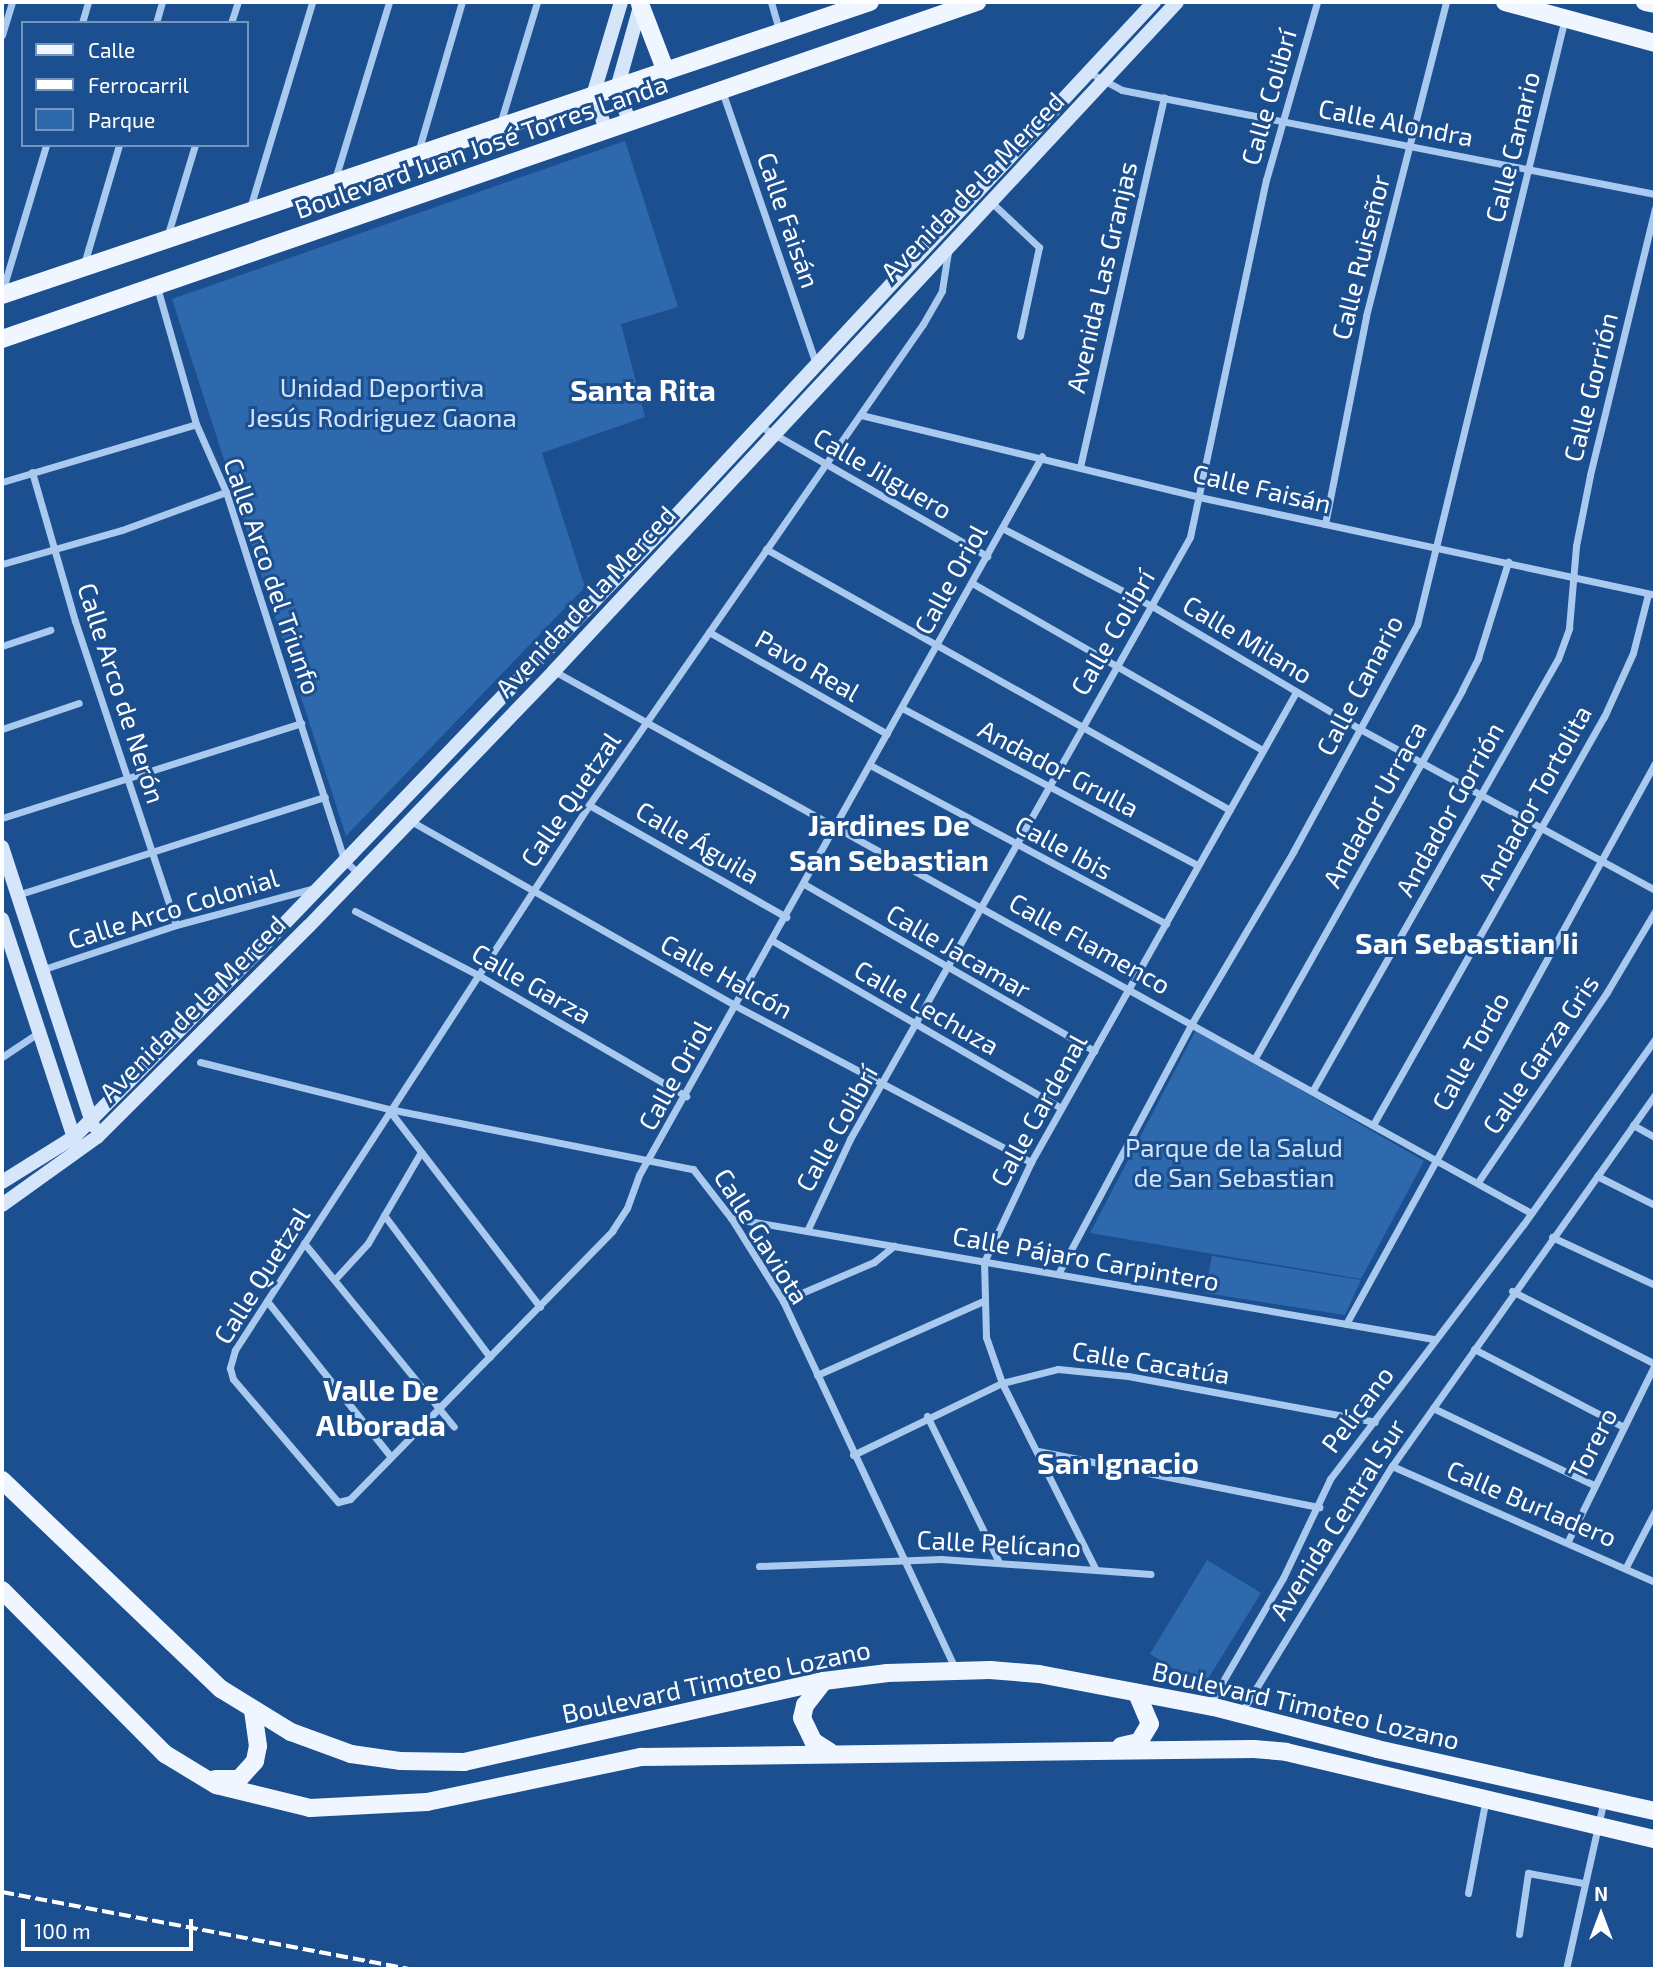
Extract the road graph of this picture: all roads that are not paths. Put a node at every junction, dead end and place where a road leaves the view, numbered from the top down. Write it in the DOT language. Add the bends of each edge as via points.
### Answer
graph roads {
  1 [pos="12,2"];
  2 [pos="88,2"];
  3 [pos="162,2"];
  4 [pos="238,2"];
  5 [pos="312,2"];
  6 [pos="389,2"];
  7 [pos="462,2"];
  8 [pos="537,2"];
  9 [pos="621,2"];
  10 [pos="771,2"];
  11 [pos="977,2"];
  12 [pos="1154,2"];
  13 [pos="1177,2"];
  14 [pos="1317,2"];
  15 [pos="1446,2"];
  16 [pos="1505,2"];
  17 [pos="1645,2"];
  18 [pos="641,3"];
  19 [pos="864,3"];
  20 [pos="1655,4"];
  21 [pos="1531,5"];
  22 [pos="1565,18"];
  23 [pos="83,21"];
  24 [pos="157,21"];
  25 [pos="233,21"];
  26 [pos="779,30"];
  27 [pos="2,35"];
  28 [pos="1655,43"];
  29 [pos="665,69"];
  30 [pos="1090,74"];
  31 [pos="1105,83"];
  32 [pos="618,85"];
  33 [pos="723,91"];
  34 [pos="594,92"];
  35 [pos="1164,97"];
  36 [pos="1284,121"];
  37 [pos="629,123"];
  38 [pos="499,124"];
  39 [pos="606,131"];
  40 [pos="1410,146"];
  41 [pos="45,147"];
  42 [pos="118,147"];
  43 [pos="194,147"];
  44 [pos="418,152"];
  45 [pos="1527,170"];
  46 [pos="335,179"];
  47 [pos="1655,194"];
  48 [pos="991,202"];
  49 [pos="250,208"];
  50 [pos="1655,208"];
  51 [pos="167,237"];
  52 [pos="948,247"];
  53 [pos="82,268"];
  54 [pos="157,286"];
  55 [pos="2,294"];
  56 [pos="1020,336"];
  57 [pos="2,339"];
  58 [pos="816,364"];
  59 [pos="861,415"];
  60 [pos="197,424"];
  61 [pos="760,426"];
  62 [pos="774,435"];
  63 [pos="1042,456"];
  64 [pos="825,464"];
  65 [pos="1080,467"];
  66 [pos="32,472"];
  67 [pos="2,482"];
  68 [pos="226,492"];
  69 [pos="1199,497"];
  70 [pos="1325,524"];
  71 [pos="1002,528"];
  72 [pos="54,547"];
  73 [pos="1439,547"];
  74 [pos="766,549"];
  75 [pos="987,556"];
  76 [pos="1508,562"];
  77 [pos="2,564"];
  78 [pos="1577,576"];
  79 [pos="971,583"];
  80 [pos="1651,594"];
  81 [pos="1152,606"];
  82 [pos="50,630"];
  83 [pos="709,632"];
  84 [pos="2,646"];
  85 [pos="936,646"];
  86 [pos="1115,667"];
  87 [pos="554,671"];
  88 [pos="1296,692"];
  89 [pos="79,703"];
  90 [pos="902,708"];
  91 [pos="649,720"];
  92 [pos="301,723"];
  93 [pos="1082,728"];
  94 [pos="2,729"];
  95 [pos="1360,729"];
  96 [pos="887,734"];
  97 [pos="1262,750"];
  98 [pos="1422,762"];
  99 [pos="1655,763"];
  100 [pos="870,765"];
  101 [pos="125,775"];
  102 [pos="1050,786"];
  103 [pos="1482,794"];
  104 [pos="326,797"];
  105 [pos="589,805"];
  106 [pos="1230,810"];
  107 [pos="2,818"];
  108 [pos="408,819"];
  109 [pos="836,826"];
  110 [pos="1542,827"];
  111 [pos="1018,846"];
  112 [pos="2,847"];
  113 [pos="151,850"];
  114 [pos="1601,859"];
  115 [pos="344,860"];
  116 [pos="1197,865"];
  117 [pos="359,874"];
  118 [pos="804,884"];
  119 [pos="318,888"];
  120 [pos="533,890"];
  121 [pos="1655,890"];
  122 [pos="17,895"];
  123 [pos="983,908"];
  124 [pos="355,911"];
  125 [pos="1655,911"];
  126 [pos="786,917"];
  127 [pos="2,919"];
  128 [pos="1166,924"];
  129 [pos="176,925"];
  130 [pos="773,941"];
  131 [pos="41,971"];
  132 [pos="948,971"];
  133 [pos="478,975"];
  134 [pos="1129,989"];
  135 [pos="736,1006"];
  136 [pos="1192,1023"];
  137 [pos="916,1028"];
  138 [pos="38,1033"];
  139 [pos="1655,1039"];
  140 [pos="1094,1051"];
  141 [pos="2,1057"];
  142 [pos="1255,1058"];
  143 [pos="200,1062"];
  144 [pos="883,1086"];
  145 [pos="1313,1090"];
  146 [pos="1655,1095"];
  147 [pos="686,1096"];
  148 [pos="1061,1108"];
  149 [pos="389,1109"];
  150 [pos="91,1119"];
  151 [pos="1374,1123"];
  152 [pos="1633,1125"];
  153 [pos="74,1137"];
  154 [pos="97,1137"];
  155 [pos="1655,1137"];
  156 [pos="79,1153"];
  157 [pos="422,1153"];
  158 [pos="1436,1157"];
  159 [pos="650,1161"];
  160 [pos="1031,1161"];
  161 [pos="1597,1177"];
  162 [pos="2,1182"];
  163 [pos="1478,1182"];
  164 [pos="2,1205"];
  165 [pos="1655,1205"];
  166 [pos="1531,1213"];
  167 [pos="383,1215"];
  168 [pos="731,1218"];
  169 [pos="807,1231"];
  170 [pos="1552,1237"];
  171 [pos="304,1243"];
  172 [pos="894,1246"];
  173 [pos="984,1262"];
  174 [pos="1058,1274"];
  175 [pos="337,1277"];
  176 [pos="1655,1285"];
  177 [pos="1512,1292"];
  178 [pos="267,1301"];
  179 [pos="783,1301"];
  180 [pos="983,1301"];
  181 [pos="540,1307"];
  182 [pos="1346,1324"];
  183 [pos="1434,1339"];
  184 [pos="1474,1349"];
  185 [pos="490,1357"];
  186 [pos="1655,1364"];
  187 [pos="817,1375"];
  188 [pos="233,1379"];
  189 [pos="1002,1383"];
  190 [pos="438,1408"];
  191 [pos="1433,1408"];
  192 [pos="927,1416"];
  193 [pos="1375,1422"];
  194 [pos="454,1427"];
  195 [pos="1624,1427"];
  196 [pos="1038,1451"];
  197 [pos="853,1455"];
  198 [pos="391,1457"];
  199 [pos="1392,1466"];
  200 [pos="2,1480"];
  201 [pos="1594,1485"];
  202 [pos="1319,1507"];
  203 [pos="1655,1511"];
  204 [pos="1568,1541"];
  205 [pos="901,1559"];
  206 [pos="998,1560"];
  207 [pos="758,1566"];
  208 [pos="1626,1567"];
  209 [pos="1095,1568"];
  210 [pos="1150,1574"];
  211 [pos="1655,1582"];
  212 [pos="2,1590"];
  213 [pos="956,1670"];
  214 [pos="824,1681"];
  215 [pos="1138,1693"];
  216 [pos="1223,1709"];
  217 [pos="253,1711"];
  218 [pos="1101,1750"];
  219 [pos="830,1752"];
  220 [pos="195,1773"];
  221 [pos="1486,1798"];
  222 [pos="1604,1799"];
  223 [pos="1655,1811"];
  224 [pos="1598,1825"];
  225 [pos="1655,1839"];
  226 [pos="1583,1883"];
  227 [pos="1468,1893"];
  228 [pos="1518,1934"];
  229 [pos="1566,1969"];
  1 -- 27 [label="street"];
  2 -- 23 [label="street"];
  3 -- 24 [label="street"];
  4 -- 25 [label="street"];
  5 -- 49 [label="street"];
  6 -- 46 [label="street"];
  7 -- 44 [label="street"];
  8 -- 38 [label="street"];
  9 -- 34 [label="street"];
  10 -- 26 [label="street"];
  11 -- 33 [label="main road, Boulevard Juan José Torres Landa"];
  12 -- 30 [label="street, Avenida de la Merced"];
  13 -- 31 [label="street, Avenida de la Merced"];
  14 -- 36 [label="street, Calle Colibrí"];
  15 -- 40 [label="street, Calle Ruiseñor"];
  16 -- 21 [label="main road"];
  17 -- 20 [label="main road"];
  18 -- 29 [label="main road"];
  18 -- 32 [label="street"];
  19 -- 26 [label="main road, Boulevard Juan José Torres Landa"];
  21 -- 22 [label="main road"];
  22 -- 28 [label="main road"];
  22 -- 45 [label="street, Calle Canario"];
  26 -- 29 [label="main road, Boulevard Juan José Torres Landa"];
  29 -- 32 [label="main road, Boulevard Juan José Torres Landa"];
  30 -- 31 [label="street, Calle Alondra"];
  30 -- 58 [label="street, Avenida de la Merced"];
  31 -- 35 [label="street, Calle Alondra"];
  31 -- 48 [label="street, Avenida de la Merced"];
  32 -- 34 [label="main road, Boulevard Juan José Torres Landa"];
  32 -- 37 [label="street"];
  33 -- 37 [label="main road, Boulevard Juan José Torres Landa"];
  33 -- 58 [label="street, Calle Faisán"];
  34 -- 38 [label="main road, Boulevard Juan José Torres Landa"];
  34 -- 39 [label="street"];
  35 -- 36 [label="street, Calle Alondra"];
  35 -- 65 [label="street, Avenida Las Granjas"];
  36 -- 40 [label="street, Calle Alondra"];
  36 -- 69 [label="street, Calle Colibrí" via="1232,320"];
  37 -- 39 [label="main road, Boulevard Juan José Torres Landa"];
  38 -- 44 [label="main road, Boulevard Juan José Torres Landa"];
  39 -- 54 [label="main road, Boulevard Juan José Torres Landa"];
  40 -- 45 [label="street, Calle Alondra"];
  40 -- 70 [label="street, Calle Ruiseñor" via="1366,316"];
  41 -- 55 [label="street"];
  42 -- 53 [label="street"];
  43 -- 51 [label="street"];
  44 -- 46 [label="main road, Boulevard Juan José Torres Landa"];
  45 -- 47 [label="street, Calle Alondra"];
  45 -- 73 [label="street, Calle Canario"];
  46 -- 49 [label="main road, Boulevard Juan José Torres Landa"];
  48 -- 52 [label="street, Avenida de la Merced"];
  48 -- 56 [label="street" via="1040,247"];
  49 -- 51 [label="main road, Boulevard Juan José Torres Landa"];
  50 -- 78 [label="street, Calle Gorrión" via="1590,475 1576,546"];
  51 -- 53 [label="main road, Boulevard Juan José Torres Landa"];
  52 -- 59 [label="street, Calle Quetzal" via="942,291"];
  52 -- 62 [label="street, Avenida de la Merced"];
  53 -- 55 [label="main road, Boulevard Juan José Torres Landa"];
  54 -- 57 [label="main road, Boulevard Juan José Torres Landa"];
  54 -- 60 [label="street, Calle Arco del Triunfo"];
  58 -- 61 [label="street, Avenida de la Merced"];
  59 -- 63 [label="street, Calle Faisán"];
  59 -- 64 [label="street, Calle Quetzal"];
  60 -- 66 [label="street"];
  60 -- 68 [label="street, Calle Arco del Triunfo"];
  61 -- 62 [label="street, Calle Jilguero"];
  61 -- 115 [label="street, Avenida de la Merced"];
  62 -- 64 [label="street, Calle Jilguero"];
  62 -- 87 [label="street, Avenida de la Merced"];
  63 -- 65 [label="street, Calle Faisán"];
  63 -- 71 [label="street, Calle Oriol"];
  64 -- 74 [label="street, Calle Quetzal"];
  64 -- 75 [label="street, Calle Jilguero"];
  65 -- 69 [label="street, Calle Faisán"];
  66 -- 67 [label="street"];
  66 -- 72 [label="street, Calle Arco de Nerón"];
  68 -- 72 [label="street" via="122,530"];
  68 -- 92 [label="street, Calle Arco del Triunfo"];
  69 -- 70 [label="street, Calle Faisán"];
  69 -- 81 [label="street, Calle Colibrí" via="1190,537"];
  70 -- 73 [label="street, Calle Faisán"];
  71 -- 75 [label="street, Calle Oriol"];
  71 -- 81 [label="street, Calle Milano"];
  72 -- 77 [label="street"];
  72 -- 101 [label="street, Calle Arco de Nerón"];
  73 -- 76 [label="street, Calle Faisán"];
  73 -- 95 [label="street, Calle Canario" via="1417,625"];
  74 -- 83 [label="street, Calle Quetzal"];
  74 -- 85 [label="street"];
  75 -- 79 [label="street, Calle Oriol"];
  76 -- 78 [label="street, Calle Faisán"];
  76 -- 98 [label="street, Andador Urraca" via="1478,658"];
  78 -- 80 [label="street, Calle Faisán"];
  78 -- 103 [label="street, Andador Gorrión" via="1569,628 1558,659"];
  79 -- 85 [label="street, Calle Oriol"];
  79 -- 86 [label="street"];
  80 -- 110 [label="street, Andador Tortolita" via="1621,682"];
  81 -- 86 [label="street, Calle Colibrí"];
  81 -- 88 [label="street, Calle Milano"];
  82 -- 84 [label="street"];
  83 -- 91 [label="street, Calle Quetzal"];
  83 -- 96 [label="street, Pavo Real"];
  85 -- 90 [label="street, Calle Oriol"];
  85 -- 93 [label="street"];
  86 -- 93 [label="street, Calle Colibrí"];
  86 -- 97 [label="street"];
  87 -- 91 [label="street, Calle Flamenco"];
  87 -- 108 [label="street, Avenida de la Merced"];
  88 -- 95 [label="street, Calle Milano"];
  88 -- 97 [label="street, Calle Cardenal"];
  89 -- 94 [label="street"];
  90 -- 96 [label="street, Calle Oriol"];
  90 -- 102 [label="street, Andador Grulla"];
  91 -- 105 [label="street, Calle Quetzal"];
  91 -- 109 [label="street, Calle Flamenco"];
  92 -- 101 [label="street"];
  92 -- 104 [label="street, Calle Arco del Triunfo"];
  93 -- 102 [label="street, Calle Colibrí"];
  93 -- 106 [label="street"];
  95 -- 98 [label="street, Calle Milano"];
  95 -- 136 [label="street, Calle Canario"];
  96 -- 100 [label="street, Calle Oriol"];
  97 -- 106 [label="street, Calle Cardenal"];
  98 -- 103 [label="street, Calle Milano"];
  98 -- 142 [label="street, Andador Urraca"];
  99 -- 114 [label="street, Calle Tordo"];
  100 -- 109 [label="street, Calle Oriol"];
  100 -- 111 [label="street, Calle Ibis"];
  101 -- 107 [label="street"];
  101 -- 113 [label="street, Calle Arco de Nerón"];
  102 -- 111 [label="street, Calle Colibrí"];
  102 -- 116 [label="street, Andador Grulla"];
  103 -- 110 [label="street, Calle Milano"];
  103 -- 145 [label="street, Andador Gorrión"];
  104 -- 113 [label="street"];
  104 -- 115 [label="street, Calle Arco del Triunfo"];
  105 -- 120 [label="street, Calle Quetzal"];
  105 -- 126 [label="street, Calle Águila"];
  106 -- 116 [label="street, Calle Cardenal"];
  108 -- 117 [label="street, Avenida de la Merced"];
  108 -- 120 [label="street, Calle Halcón"];
  109 -- 118 [label="street, Calle Oriol"];
  109 -- 123 [label="street, Calle Flamenco"];
  110 -- 114 [label="street, Calle Milano"];
  110 -- 151 [label="street, Andador Tortolita"];
  111 -- 123 [label="street, Calle Colibrí"];
  111 -- 128 [label="street, Calle Ibis"];
  112 -- 122 [label="street"];
  113 -- 122 [label="street"];
  113 -- 129 [label="street, Calle Arco de Nerón"];
  114 -- 121 [label="street, Calle Milano"];
  114 -- 158 [label="street, Calle Tordo"];
  115 -- 117 [label="street"];
  115 -- 119 [label="street, Avenida de la Merced"];
  116 -- 128 [label="street, Calle Cardenal"];
  117 -- 154 [label="street, Avenida de la Merced"];
  118 -- 126 [label="street, Calle Oriol"];
  118 -- 132 [label="street, Calle Jacamar"];
  119 -- 129 [label="street, Calle Arco Colonial"];
  119 -- 150 [label="street, Avenida de la Merced"];
  120 -- 133 [label="street, Calle Quetzal"];
  120 -- 135 [label="street, Calle Halcón"];
  122 -- 131 [label="street"];
  123 -- 132 [label="street, Calle Colibrí"];
  123 -- 134 [label="street, Calle Flamenco"];
  124 -- 133 [label="street, Calle Garza"];
  125 -- 163 [label="street, Calle Garza Gris" via="1607,992"];
  126 -- 130 [label="street, Calle Oriol"];
  127 -- 138 [label="street"];
  128 -- 134 [label="street, Calle Cardenal"];
  129 -- 131 [label="street, Calle Arco Colonial"];
  130 -- 135 [label="street, Calle Oriol"];
  130 -- 137 [label="street, Calle Lechuza"];
  131 -- 150 [label="street"];
  132 -- 137 [label="street, Calle Colibrí"];
  132 -- 140 [label="street, Calle Jacamar"];
  133 -- 147 [label="street, Calle Garza"];
  133 -- 149 [label="street, Calle Quetzal"];
  134 -- 136 [label="street, Calle Flamenco"];
  134 -- 140 [label="street, Calle Cardenal"];
  135 -- 144 [label="street, Calle Halcón"];
  135 -- 147 [label="street, Calle Oriol"];
  136 -- 142 [label="street, Calle Flamenco"];
  136 -- 174 [label="street, Calle Canario"];
  137 -- 144 [label="street, Calle Colibrí"];
  137 -- 148 [label="street, Calle Lechuza"];
  138 -- 141 [label="street"];
  138 -- 153 [label="street"];
  139 -- 166 [label="street, Pelícano"];
  140 -- 148 [label="street, Calle Cardenal"];
  142 -- 145 [label="street, Calle Flamenco"];
  143 -- 149 [label="street, Calle Gaviota"];
  144 -- 160 [label="street, Calle Halcón"];
  144 -- 169 [label="street, Calle Colibrí" via="850,1139"];
  145 -- 151 [label="street, Calle Flamenco"];
  146 -- 152 [label="street, Avenida Central Sur"];
  147 -- 159 [label="street, Calle Oriol"];
  148 -- 160 [label="street, Calle Cardenal"];
  149 -- 157 [label="street"];
  149 -- 159 [label="street, Calle Gaviota"];
  149 -- 171 [label="street, Calle Quetzal"];
  150 -- 153 [label="street, Avenida de la Merced"];
  150 -- 154 [label="street"];
  151 -- 158 [label="street, Calle Flamenco"];
  152 -- 155 [label="street"];
  152 -- 161 [label="street, Avenida Central Sur"];
  153 -- 156 [label="street"];
  153 -- 162 [label="street, Avenida de la Merced"];
  154 -- 156 [label="street, Avenida de la Merced"];
  156 -- 164 [label="street, Avenida de la Merced"];
  157 -- 167 [label="street"];
  157 -- 181 [label="street"];
  158 -- 163 [label="street, Calle Flamenco"];
  158 -- 182 [label="street, Calle Tordo"];
  159 -- 168 [label="street, Calle Gaviota" via="693,1169"];
  159 -- 181 [label="street, Calle Oriol" via="612,1231"];
  160 -- 173 [label="street, Calle Cardenal"];
  161 -- 165 [label="street"];
  161 -- 170 [label="street, Avenida Central Sur"];
  163 -- 166 [label="street, Calle Flamenco"];
  166 -- 183 [label="street, Pelícano"];
  167 -- 175 [label="street" via="361,1253"];
  167 -- 185 [label="street"];
  168 -- 169 [label="street, Calle Pájaro Carpintero"];
  168 -- 179 [label="street, Calle Gaviota"];
  169 -- 172 [label="street, Calle Pájaro Carpintero"];
  170 -- 176 [label="street"];
  170 -- 177 [label="street, Avenida Central Sur"];
  171 -- 175 [label="street"];
  171 -- 178 [label="street, Calle Quetzal"];
  172 -- 173 [label="street, Calle Pájaro Carpintero"];
  172 -- 179 [label="street" via="874,1262"];
  173 -- 174 [label="street, Calle Pájaro Carpintero"];
  173 -- 180 [label="street, Calle Cardenal"];
  174 -- 182 [label="street, Calle Pájaro Carpintero"];
  175 -- 190 [label="street"];
  177 -- 184 [label="street, Avenida Central Sur"];
  177 -- 186 [label="street"];
  178 -- 188 [label="street, Calle Quetzal" via="235,1350 230,1368"];
  178 -- 198 [label="street"];
  179 -- 187 [label="street, Calle Gaviota"];
  180 -- 187 [label="street"];
  180 -- 189 [label="street, Calle Cardenal" via="986,1337"];
  181 -- 185 [label="street, Calle Oriol"];
  182 -- 183 [label="street, Calle Pájaro Carpintero"];
  183 -- 193 [label="street, Pelícano"];
  184 -- 191 [label="street, Avenida Central Sur"];
  184 -- 195 [label="street"];
  185 -- 190 [label="street, Calle Oriol"];
  186 -- 195 [label="street, Torero"];
  187 -- 197 [label="street, Calle Gaviota"];
  188 -- 198 [label="street, Calle Oriol" via="338,1502 347,1502"];
  189 -- 192 [label="street, Calle Cacatúa"];
  189 -- 193 [label="street, Calle Cacatúa" via="1042,1371 1080,1369"];
  189 -- 196 [label="street, Calle Cardenal"];
  190 -- 194 [label="street"];
  190 -- 198 [label="street, Calle Oriol"];
  191 -- 199 [label="street, Avenida Central Sur"];
  191 -- 201 [label="street"];
  192 -- 197 [label="street, Calle Cacatúa"];
  192 -- 206 [label="street"];
  193 -- 202 [label="street, Pelícano" via="1330,1479"];
  195 -- 201 [label="street, Torero"];
  196 -- 202 [label="street"];
  196 -- 209 [label="street, Calle Cardenal"];
  197 -- 205 [label="street, Calle Gaviota"];
  199 -- 204 [label="street, Calle Burladero"];
  199 -- 216 [label="street, Avenida Central Sur"];
  200 -- 217 [label="main road, Boulevard Timoteo Lozano" via="221,1689"];
  201 -- 204 [label="street, Torero"];
  202 -- 216 [label="street, Pelícano"];
  203 -- 208 [label="street"];
  204 -- 208 [label="street, Calle Burladero"];
  205 -- 206 [label="street, Calle Pelícano"];
  205 -- 207 [label="street, Calle Pelícano"];
  205 -- 213 [label="street, Calle Gaviota"];
  206 -- 209 [label="street, Calle Pelícano"];
  208 -- 211 [label="street, Calle Burladero"];
  209 -- 210 [label="street, Calle Pelícano"];
  212 -- 220 [label="main road, Boulevard Timoteo Lozano" via="165,1754"];
  213 -- 214 [label="main road, Boulevard Timoteo Lozano"];
  213 -- 215 [label="main road, Boulevard Timoteo Lozano" via="1039,1674"];
  214 -- 217 [label="main road, Boulevard Timoteo Lozano" via="464,1762 400,1761 351,1754 291,1732"];
  214 -- 219 [label="main road" via="805,1705 802,1718 813,1741"];
  215 -- 216 [label="main road, Boulevard Timoteo Lozano"];
  215 -- 218 [label="main road" via="1148,1711 1147,1735 1130,1745"];
  216 -- 222 [label="main road, Boulevard Timoteo Lozano" via="1377,1749"];
  217 -- 220 [label="main road" via="258,1746 248,1772 229,1781"];
  218 -- 219 [label="main road, Boulevard Timoteo Lozano"];
  218 -- 221 [label="main road, Boulevard Timoteo Lozano" via="1286,1752"];
  219 -- 220 [label="main road, Boulevard Timoteo Lozano" via="641,1756 427,1802 368,1808 310,1808 259,1799"];
  221 -- 224 [label="main road, Boulevard Timoteo Lozano"];
  221 -- 227 [label="street"];
  222 -- 223 [label="main road, Boulevard Timoteo Lozano"];
  222 -- 224 [label="street"];
  224 -- 225 [label="main road, Boulevard Timoteo Lozano"];
  224 -- 226 [label="street"];
  226 -- 228 [label="street" via="1528,1873"];
  226 -- 229 [label="street"];
}
